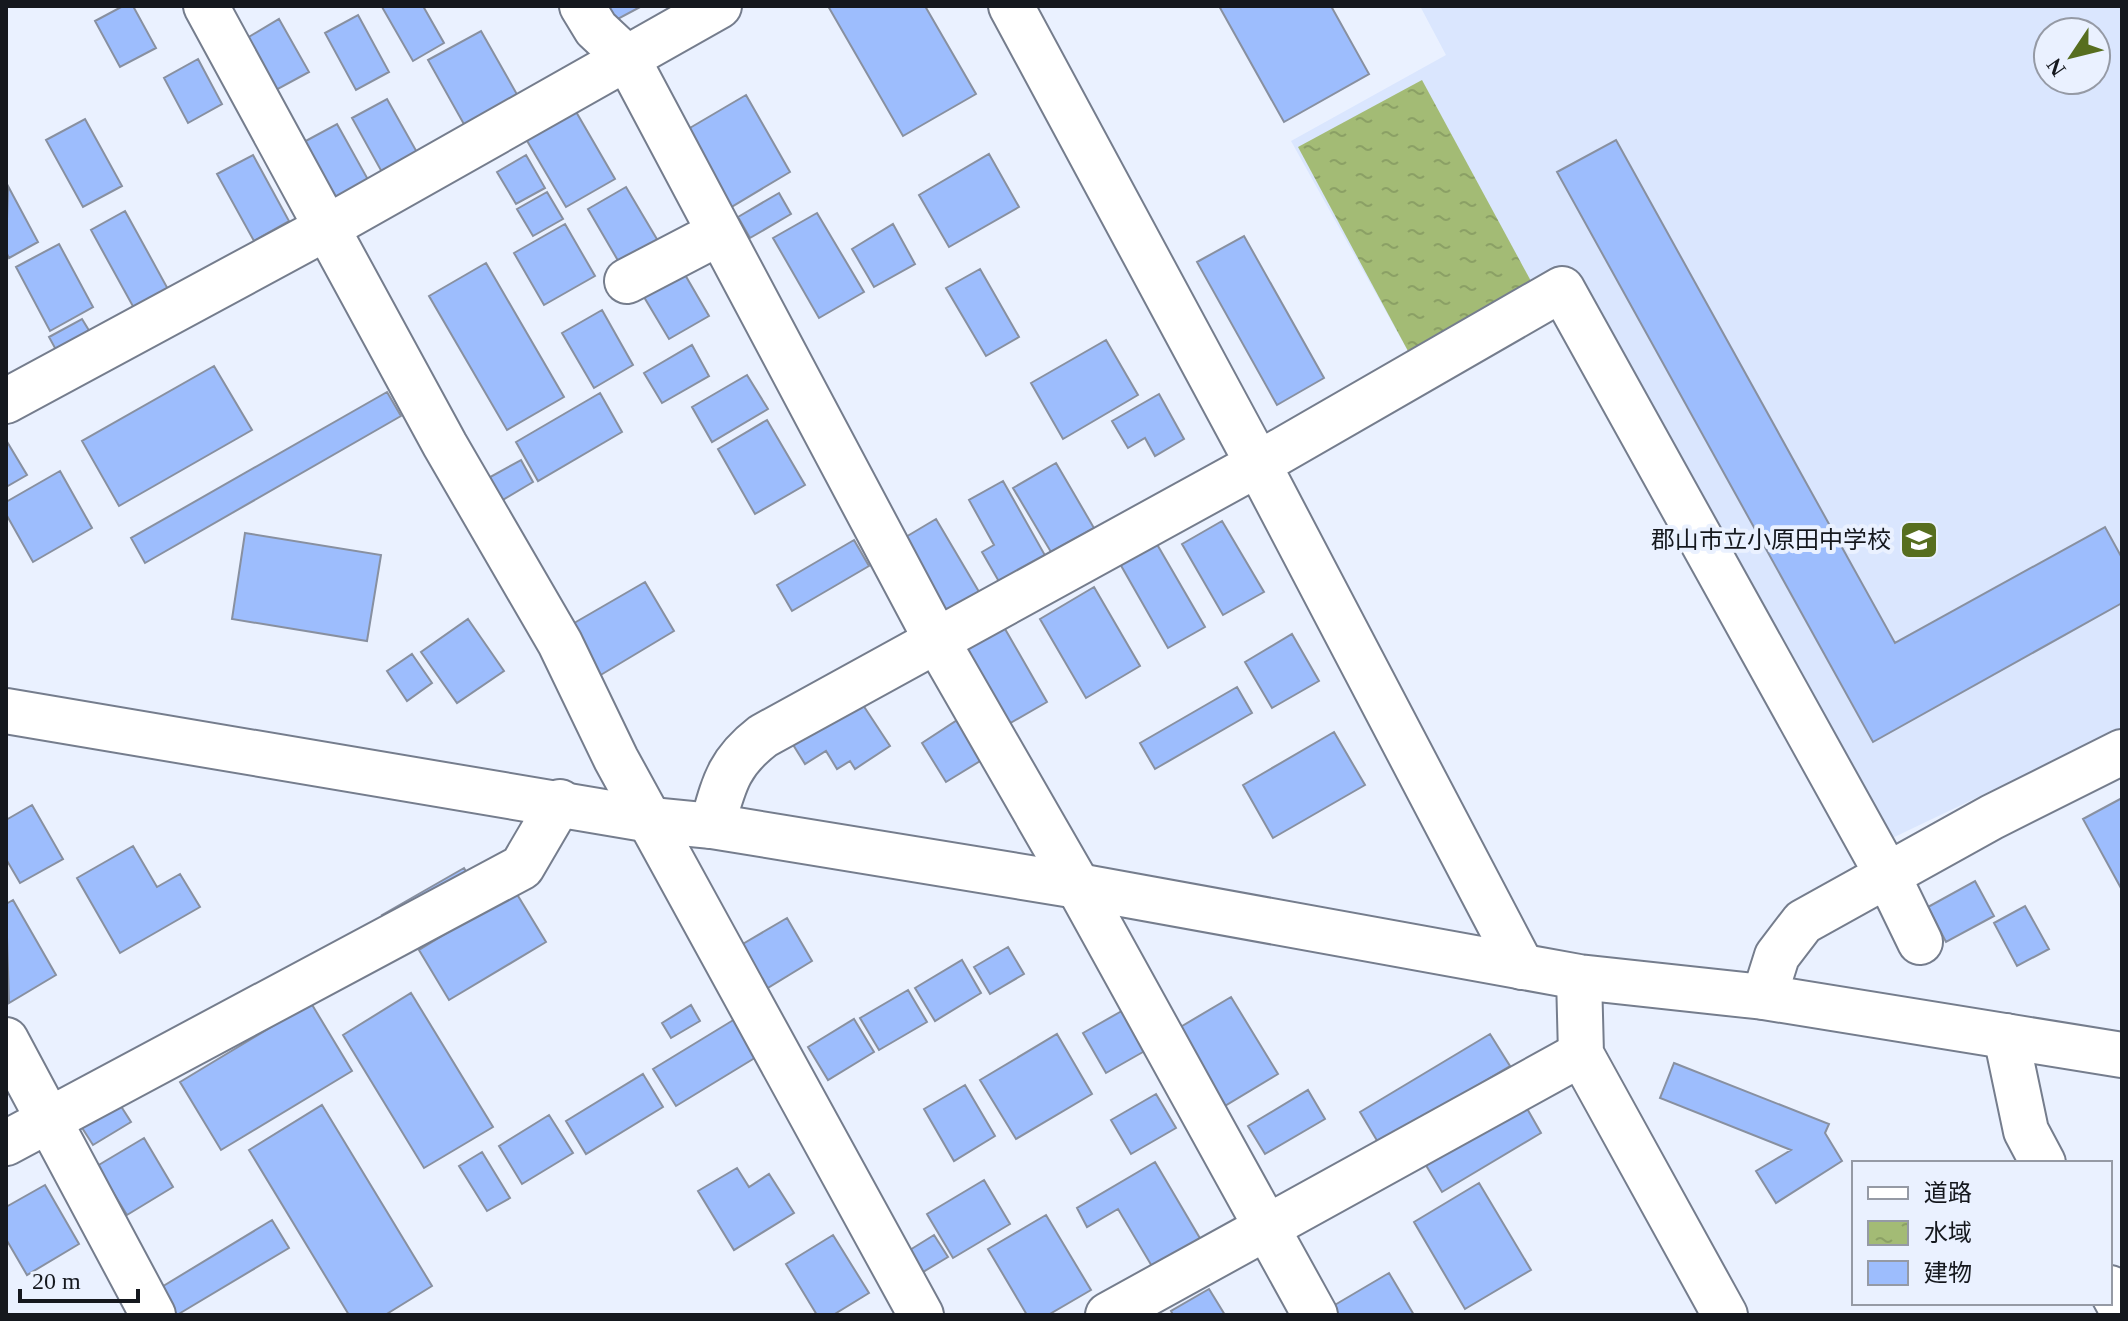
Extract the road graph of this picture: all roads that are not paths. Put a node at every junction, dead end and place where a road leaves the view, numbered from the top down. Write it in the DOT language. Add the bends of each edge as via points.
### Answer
graph roads {
  1 [pos="206,6"];
  2 [pos="582,6"];
  3 [pos="719,6"];
  4 [pos="1011,6"];
  5 [pos="627,58"];
  6 [pos="328,227"];
  7 [pos="719,233"];
  8 [pos="627,281"];
  9 [pos="6,401"];
  10 [pos="1258,464"];
  11 [pos="937,641"];
  12 [pos="6,711"];
  13 [pos="2122,752"];
  14 [pos="560,802"];
  15 [pos="651,820"];
  16 [pos="712,826"];
  17 [pos="1888,876"];
  18 [pos="1078,886"];
  19 [pos="1920,942"];
  20 [pos="1522,967"];
  21 [pos="1579,977"];
  22 [pos="1764,997"];
  23 [pos="2006,1036"];
  24 [pos="6,1040"];
  25 [pos="1581,1054"];
  26 [pos="2122,1055"];
  27 [pos="49,1118"];
  28 [pos="6,1143"];
  29 [pos="2042,1161"];
  30 [pos="1264,1227"];
  31 [pos="2112,1292"];
  32 [pos="2122,1310"];
  33 [pos="153,1315"];
  34 [pos="921,1315"];
  35 [pos="1108,1315"];
  36 [pos="1315,1315"];
  37 [pos="1725,1315"];
  1 -- 6 [label="street"];
  2 -- 5 [label="street" via="596,29"];
  3 -- 5 [label="street"];
  4 -- 10 [label="street"];
  5 -- 6 [label="street"];
  5 -- 7 [label="street"];
  6 -- 9 [label="street"];
  6 -- 15 [label="street" via="560,643"];
  7 -- 8 [label="street"];
  7 -- 11 [label="street"];
  10 -- 11 [label="street"];
  10 -- 17 [label="street" via="1562,289"];
  10 -- 20 [label="street"];
  11 -- 16 [label="street" via="741,752 728,770"];
  11 -- 18 [label="street"];
  12 -- 14 [label="street"];
  13 -- 17 [label="street"];
  14 -- 15 [label="street"];
  14 -- 27 [label="street" via="522,867"];
  15 -- 16 [label="street"];
  15 -- 34 [label="street"];
  16 -- 18 [label="street"];
  17 -- 19 [label="street"];
  17 -- 22 [label="street" via="1803,922 1777,956"];
  18 -- 20 [label="street"];
  18 -- 30 [label="street"];
  20 -- 21 [label="street"];
  21 -- 22 [label="street"];
  21 -- 25 [label="street"];
  22 -- 23 [label="street"];
  23 -- 26 [label="street"];
  23 -- 29 [label="street" via="2026,1131"];
  24 -- 27 [label="street"];
  25 -- 30 [label="street"];
  25 -- 37 [label="street"];
  27 -- 28 [label="street"];
  27 -- 33 [label="street"];
  30 -- 35 [label="street"];
  30 -- 36 [label="street"];
  31 -- 32 [label="street"];
}
